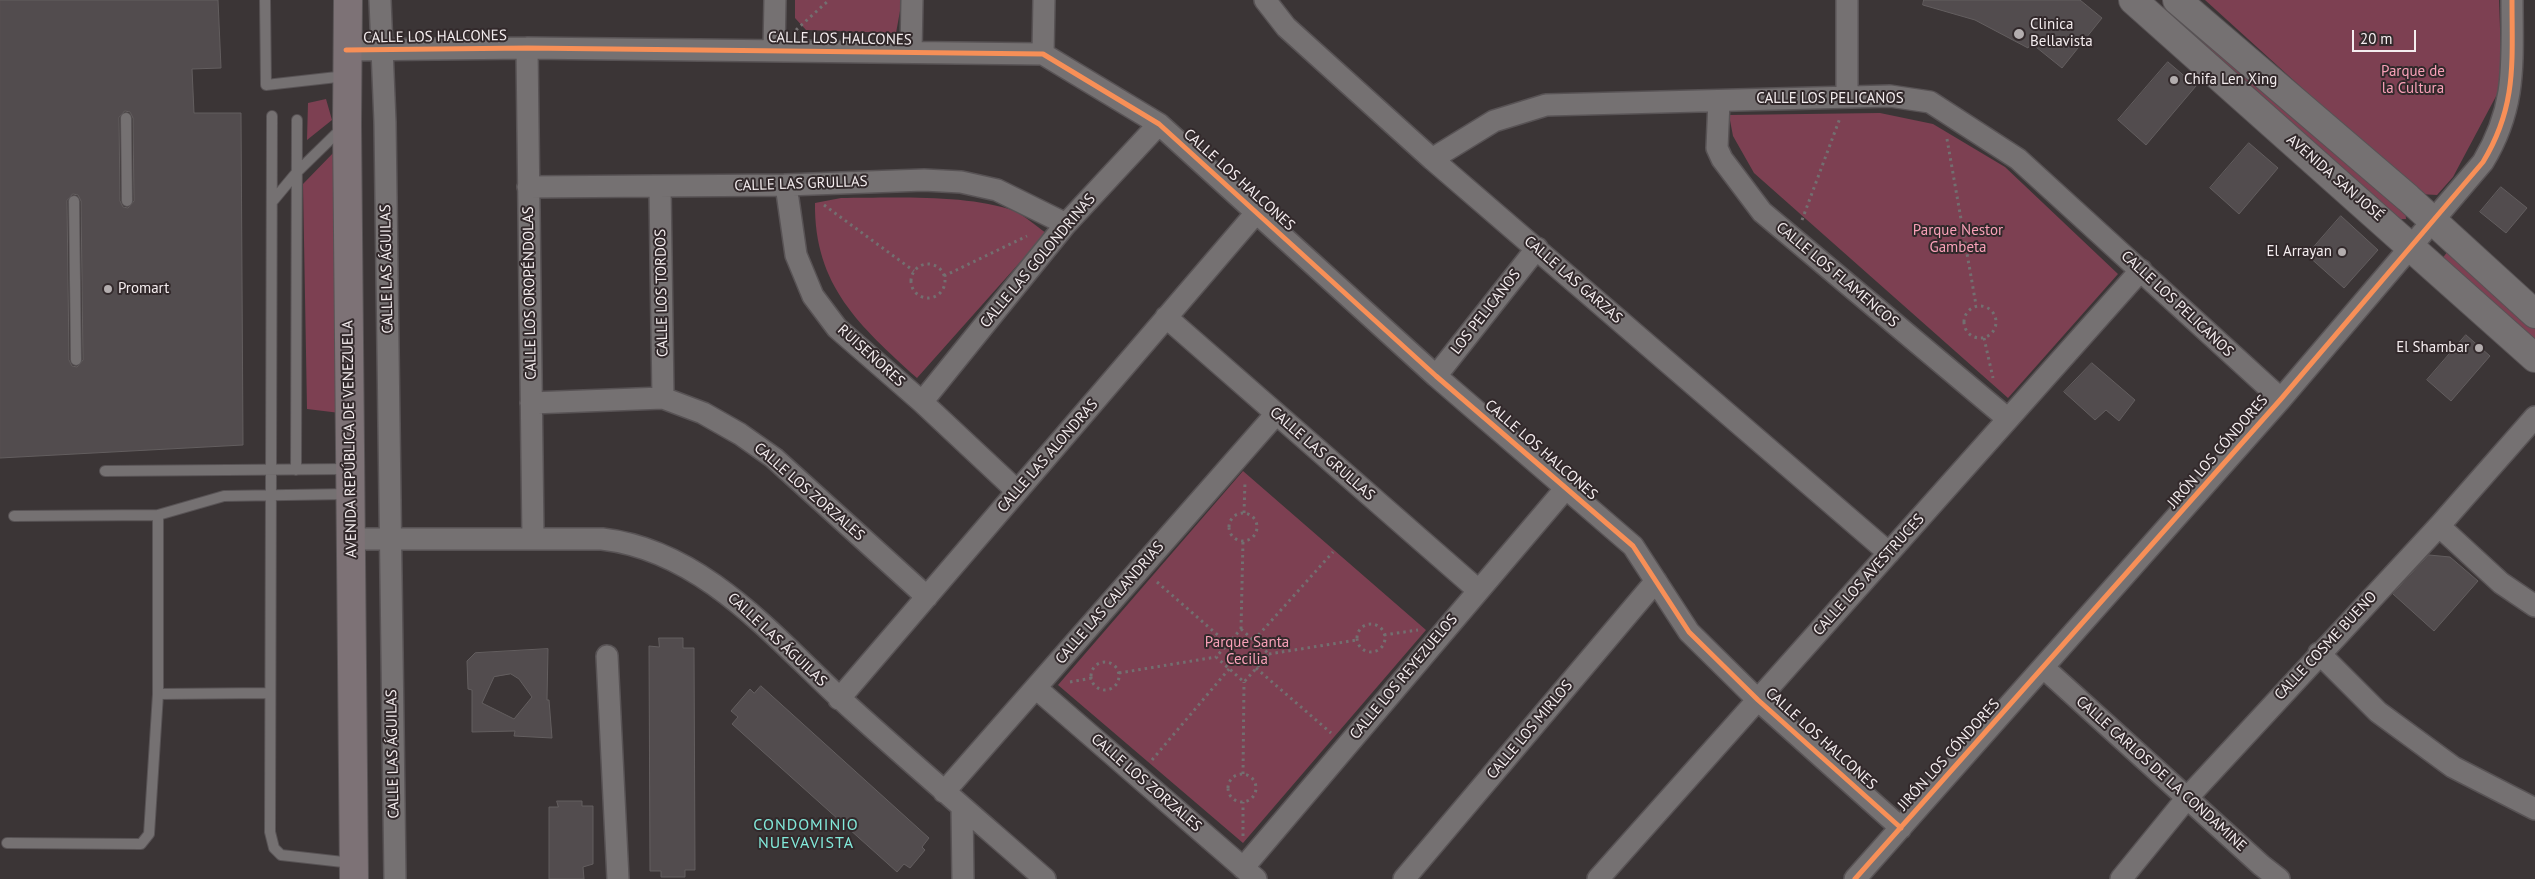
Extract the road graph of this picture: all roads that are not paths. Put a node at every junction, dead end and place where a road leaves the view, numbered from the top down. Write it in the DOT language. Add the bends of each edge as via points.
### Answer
graph roads {
  1 [pos="265,0"];
  2 [pos="348,0"];
  3 [pos="380,0"];
  4 [pos="775,0"];
  5 [pos="912,0"];
  6 [pos="1044,0"];
  7 [pos="1265,0"];
  8 [pos="1847,0"];
  9 [pos="2177,0"];
  10 [pos="2512,0"];
  11 [pos="2150,5"];
  12 [pos="527,48"];
  13 [pos="383,50"];
  14 [pos="774,51"];
  15 [pos="911,52"];
  16 [pos="1043,54"];
  17 [pos="346,63"];
  18 [pos="1847,97"];
  19 [pos="1718,101"];
  20 [pos="272,116"];
  21 [pos="126,118"];
  22 [pos="297,120"];
  23 [pos="347,124"];
  24 [pos="1159,124"];
  25 [pos="1432,159"];
  26 [pos="297,172"];
  27 [pos="791,185"];
  28 [pos="528,187"];
  29 [pos="660,187"];
  30 [pos="127,200"];
  31 [pos="74,201"];
  32 [pos="272,202"];
  33 [pos="1256,213"];
  34 [pos="1063,222"];
  35 [pos="2434,222"];
  36 [pos="2412,246"];
  37 [pos="1537,248"];
  38 [pos="2141,270"];
  39 [pos="2535,314"];
  40 [pos="1166,318"];
  41 [pos="2535,358"];
  42 [pos="76,360"];
  43 [pos="1436,376"];
  44 [pos="663,398"];
  45 [pos="2281,399"];
  46 [pos="922,402"];
  47 [pos="531,403"];
  48 [pos="1276,414"];
  49 [pos="2535,417"];
  50 [pos="2008,419"];
  51 [pos="272,470"];
  52 [pos="296,470"];
  53 [pos="105,471"];
  54 [pos="350,482"];
  55 [pos="1566,488"];
  56 [pos="1018,491"];
  57 [pos="272,495"];
  58 [pos="158,515"];
  59 [pos="14,516"];
  60 [pos="2439,526"];
  61 [pos="533,538"];
  62 [pos="351,539"];
  63 [pos="390,539"];
  64 [pos="1889,553"];
  65 [pos="1656,581"];
  66 [pos="1478,590"];
  67 [pos="927,597"];
  68 [pos="2535,606"];
  69 [pos="2319,653"];
  70 [pos="607,656"];
  71 [pos="2044,668"];
  72 [pos="1036,688"];
  73 [pos="270,693"];
  74 [pos="158,694"];
  75 [pos="840,698"];
  76 [pos="1758,700"];
  77 [pos="944,792"];
  78 [pos="2187,798"];
  79 [pos="962,807"];
  80 [pos="2535,809"];
  81 [pos="1901,828"];
  82 [pos="7,843"];
  83 [pos="354,871"];
  84 [pos="1250,873"];
  85 [pos="395,879"];
  86 [pos="618,879"];
  87 [pos="963,879"];
  88 [pos="1045,879"];
  89 [pos="1404,879"];
  90 [pos="1598,879"];
  91 [pos="1855,879"];
  92 [pos="2120,879"];
  93 [pos="2279,879"];
  1 -- 17 [label="lane" via="266,84"];
  2 -- 17 [label="main road, AVENIDA REPÚBLICA DE VENEZUELA"];
  3 -- 13 [label="street, CALLE LAS ÁGUILAS"];
  4 -- 14 [label="street"];
  5 -- 15 [label="street"];
  6 -- 16 [label="street"];
  7 -- 25 [label="street, CALLE LAS GARZAS" via="1286,27"];
  8 -- 18 [label="street"];
  9 -- 35 [label="street"];
  10 -- 35 [label="street, JIRÓN LOS CÓNDORES" via="2512,70 2505,116 2483,162"];
  11 -- 36 [label="street, AVENIDA SAN JOSÉ"];
  12 -- 13 [label="street, CALLE LOS HALCONES"];
  12 -- 14 [label="street, CALLE LOS HALCONES"];
  12 -- 28 [label="street, CALLE LOS OROPÉNDOLAS"];
  13 -- 17 [label="street, CALLE LOS HALCONES"];
  13 -- 63 [label="street, CALLE LAS ÁGUILAS"];
  14 -- 15 [label="street, CALLE LOS HALCONES"];
  15 -- 16 [label="street, CALLE LOS HALCONES"];
  16 -- 24 [label="street, CALLE LOS HALCONES"];
  17 -- 23 [label="main road, AVENIDA REPÚBLICA DE VENEZUELA"];
  18 -- 19 [label="street, CALLE LOS PELICANOS"];
  18 -- 38 [label="street, CALLE LOS PELICANOS" via="1890,96 1930,102 1942,109 2018,159"];
  19 -- 25 [label="street, CALLE LOS PELICANOS" via="1546,105 1494,121"];
  19 -- 50 [label="street, CALLE LOS FLAMENCOS" via="1717,148 1762,212"];
  20 -- 32 [label="lane"];
  21 -- 30 [label="lane"];
  22 -- 26 [label="lane"];
  23 -- 26 [label="lane"];
  23 -- 54 [label="main road, AVENIDA REPÚBLICA DE VENEZUELA"];
  24 -- 33 [label="street, CALLE LOS HALCONES"];
  24 -- 34 [label="street, CALLE LAS GOLONDRINAS"];
  25 -- 37 [label="street, CALLE LAS GARZAS"];
  26 -- 32 [label="lane"];
  26 -- 52 [label="lane"];
  27 -- 29 [label="street, CALLE LAS GRULLAS"];
  27 -- 34 [label="street, CALLE LAS GRULLAS" via="924,180 961,182 997,190"];
  27 -- 46 [label="street, RUISEÑORES" via="796,255 813,296 837,328"];
  28 -- 29 [label="street, CALLE LAS GRULLAS"];
  28 -- 47 [label="street, CALLE LOS OROPÉNDOLAS"];
  29 -- 44 [label="street, CALLE LOS TORDOS"];
  31 -- 42 [label="lane"];
  32 -- 51 [label="lane"];
  33 -- 40 [label="street, CALLE LAS ALONDRAS"];
  33 -- 43 [label="street, CALLE LOS HALCONES"];
  34 -- 46 [label="street, CALLE LAS GOLONDRINAS"];
  35 -- 36 [label="street, JIRÓN LOS CÓNDORES"];
  35 -- 39 [label="street"];
  36 -- 41 [label="street, AVENIDA SAN JOSÉ"];
  36 -- 45 [label="street, JIRÓN LOS CÓNDORES"];
  37 -- 43 [label="street, LOS PELICANOS"];
  37 -- 64 [label="street, CALLE LAS GARZAS"];
  38 -- 45 [label="street, CALLE LOS PELICANOS"];
  38 -- 50 [label="street, CALLE LOS AVESTRUCES"];
  40 -- 48 [label="street, CALLE LAS GRULLAS"];
  40 -- 56 [label="street, CALLE LAS ALONDRAS"];
  43 -- 55 [label="street, CALLE LOS HALCONES"];
  44 -- 47 [label="street, CALLE LOS ZORZALES"];
  44 -- 67 [label="street, CALLE LOS ZORZALES" via="702,413 774,458"];
  45 -- 71 [label="street, JIRÓN LOS CÓNDORES"];
  46 -- 56 [label="street, RUISEÑORES"];
  47 -- 61 [label="street, CALLE LOS OROPÉNDOLAS"];
  48 -- 66 [label="street, CALLE LAS GRULLAS"];
  48 -- 72 [label="street, CALLE LAS CALANDRIAS"];
  49 -- 60 [label="street, CALLE COSME BUENO"];
  50 -- 64 [label="street, CALLE LOS AVESTRUCES"];
  51 -- 52 [label="lane"];
  51 -- 53 [label="lane"];
  51 -- 57 [label="lane"];
  52 -- 54 [label="lane"];
  54 -- 57 [label="lane"];
  54 -- 62 [label="main road, AVENIDA REPÚBLICA DE VENEZUELA"];
  55 -- 65 [label="street, CALLE LOS HALCONES" via="1633,546"];
  55 -- 66 [label="street, CALLE LOS REYEZUELOS"];
  56 -- 67 [label="street, CALLE LAS ALONDRAS"];
  57 -- 58 [label="lane" via="224,496"];
  57 -- 73 [label="lane"];
  58 -- 59 [label="lane"];
  58 -- 74 [label="lane"];
  60 -- 68 [label="street" via="2501,583"];
  60 -- 69 [label="street, CALLE COSME BUENO"];
  61 -- 63 [label="street, CALLE LAS ÁGUILAS"];
  61 -- 75 [label="street, CALLE LAS ÁGUILAS" via="602,539 656,551 731,596"];
  62 -- 63 [label="street, CALLE LAS ÁGUILAS"];
  62 -- 83 [label="main road, AVENIDA REPÚBLICA DE VENEZUELA"];
  63 -- 85 [label="street, CALLE LAS ÁGUILAS"];
  64 -- 76 [label="street, CALLE LOS AVESTRUCES"];
  65 -- 76 [label="street, CALLE LOS HALCONES" via="1689,632"];
  65 -- 89 [label="street, CALLE LOS MIRLOS"];
  66 -- 84 [label="street, CALLE LOS REYEZUELOS" via="1346,746"];
  67 -- 75 [label="street, CALLE LAS ALONDRAS"];
  69 -- 78 [label="street, CALLE COSME BUENO"];
  69 -- 80 [label="street" via="2378,712 2453,767"];
  70 -- 86 [label="street"];
  71 -- 78 [label="street, CALLE CARLOS DE LA CONDAMINE"];
  71 -- 81 [label="street, JIRÓN LOS CÓNDORES"];
  72 -- 77 [label="street, CALLE LAS CALANDRIAS"];
  72 -- 84 [label="street, CALLE LOS ZORZALES"];
  73 -- 74 [label="lane"];
  73 -- 83 [label="lane" via="270,832 274,848 281,855"];
  74 -- 82 [label="lane" via="146,840 141,844"];
  75 -- 77 [label="street, CALLE LAS ÁGUILAS"];
  76 -- 81 [label="street, CALLE LOS HALCONES"];
  76 -- 90 [label="street, CALLE LOS AVESTRUCES"];
  77 -- 79 [label="street, CALLE LAS ÁGUILAS"];
  78 -- 92 [label="street, CALLE COSME BUENO"];
  78 -- 93 [label="street, CALLE CARLOS DE LA CONDAMINE"];
  79 -- 87 [label="street"];
  79 -- 88 [label="street, CALLE LAS ÁGUILAS"];
  81 -- 91 [label="street, JIRÓN LOS CÓNDORES"];
}
